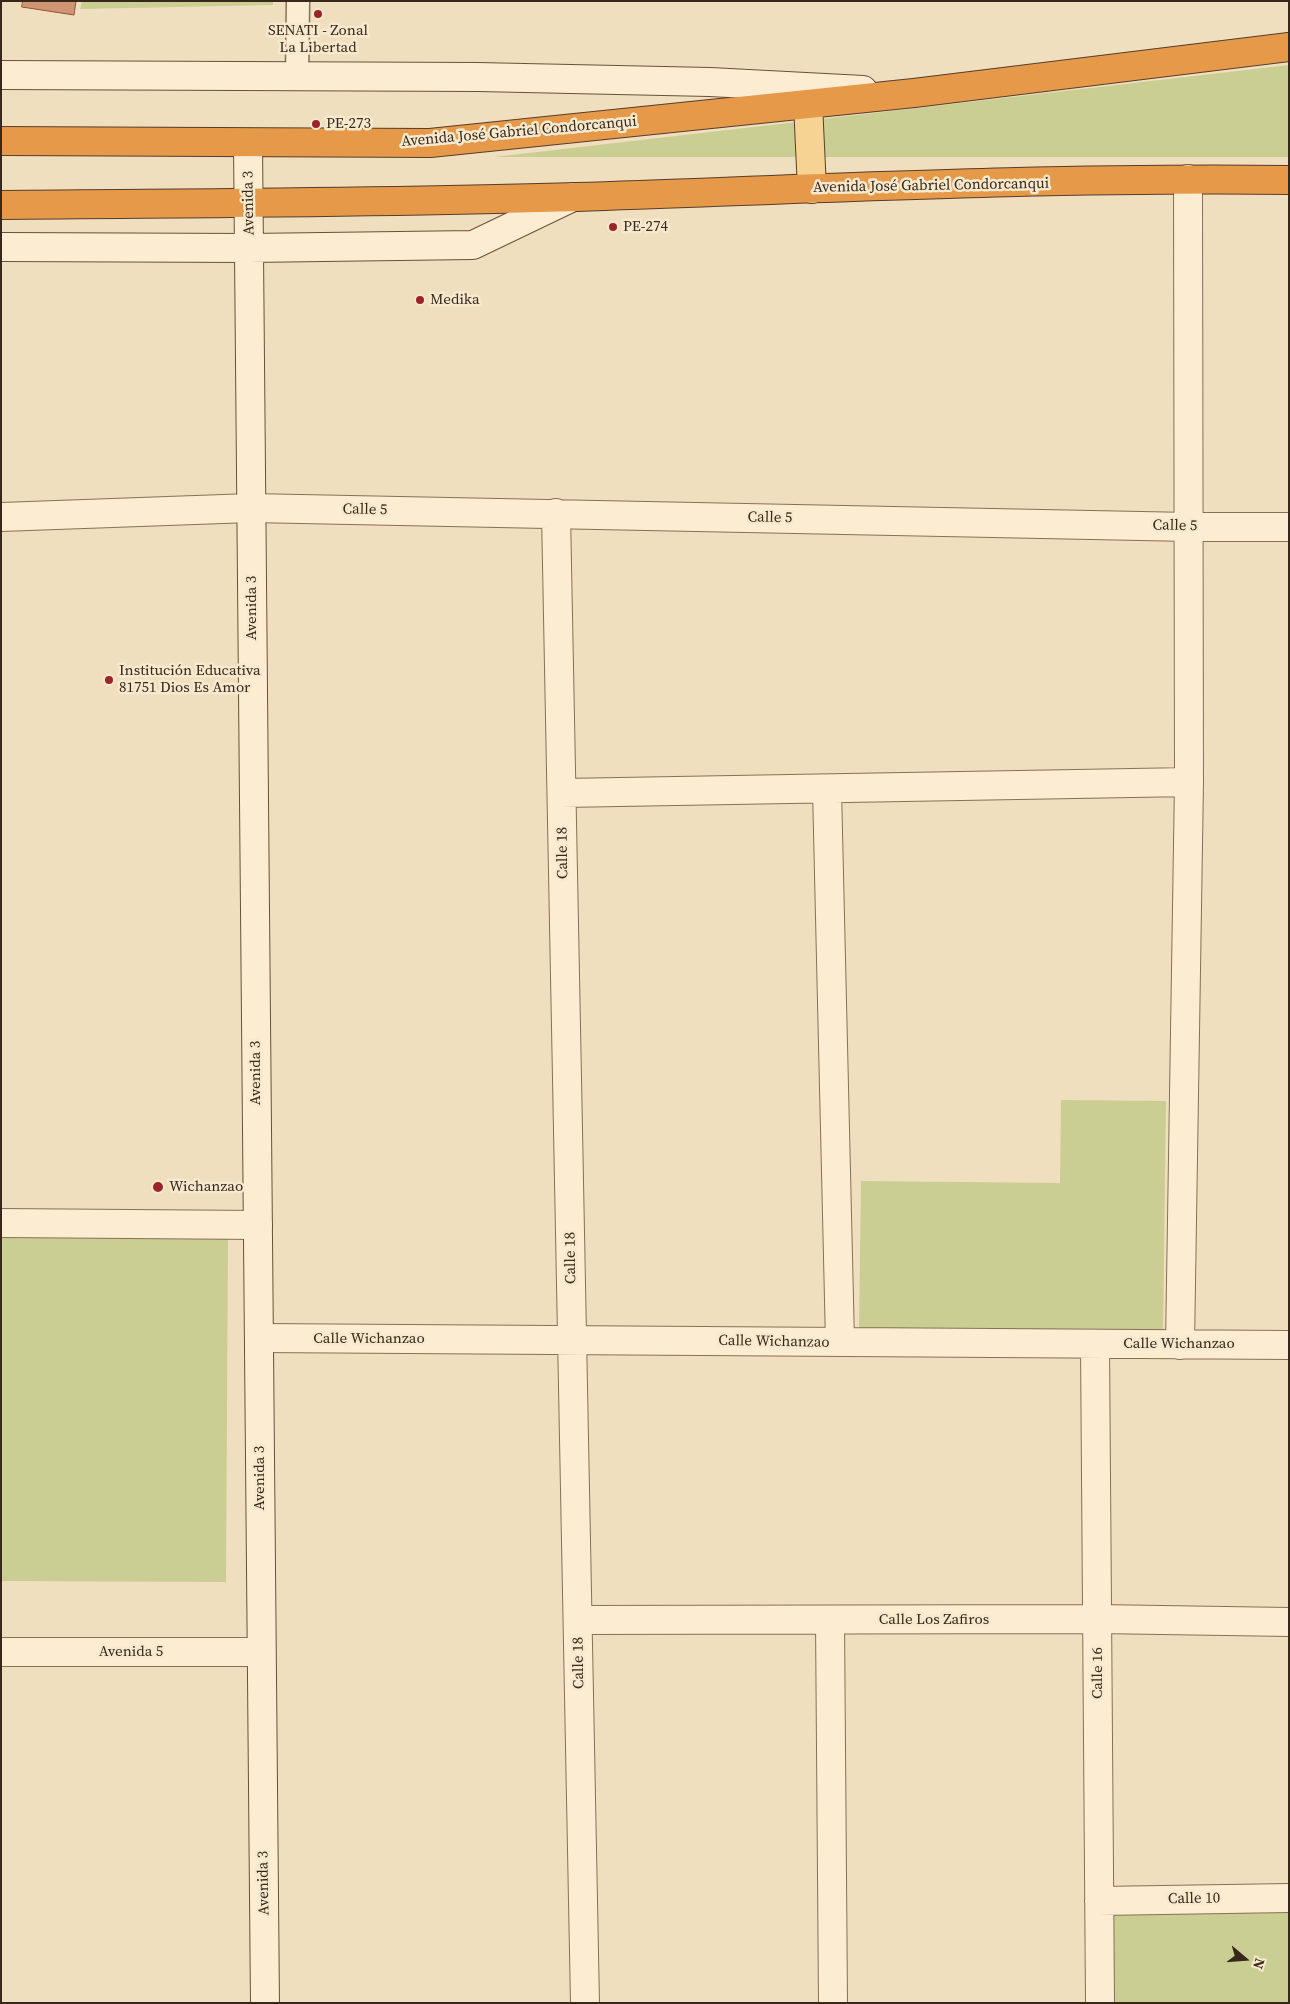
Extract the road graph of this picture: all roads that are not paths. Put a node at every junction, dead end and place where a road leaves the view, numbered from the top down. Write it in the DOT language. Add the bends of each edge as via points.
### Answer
graph roads {
  1 [pos="298,1"];
  2 [pos="1289,47"];
  3 [pos="1,75"];
  4 [pos="297,76"];
  5 [pos="914,93"];
  6 [pos="808,104"];
  7 [pos="1,141"];
  8 [pos="248,143"];
  9 [pos="1188,179"];
  10 [pos="1289,180"];
  11 [pos="812,188"];
  12 [pos="574,197"];
  13 [pos="248,202"];
  14 [pos="1,204"];
  15 [pos="1,247"];
  16 [pos="249,248"];
  17 [pos="252,508"];
  18 [pos="556,513"];
  19 [pos="1,517"];
  20 [pos="1190,527"];
  21 [pos="1289,527"];
  22 [pos="1189,782"];
  23 [pos="827,789"];
  24 [pos="562,793"];
  25 [pos="1,1223"];
  26 [pos="258,1225"];
  27 [pos="259,1338"];
  28 [pos="572,1340"];
  29 [pos="840,1342"];
  30 [pos="1095,1344"];
  31 [pos="1180,1345"];
  32 [pos="1289,1345"];
  33 [pos="1097,1619"];
  34 [pos="578,1620"];
  35 [pos="830,1620"];
  36 [pos="1289,1622"];
  37 [pos="1,1652"];
  38 [pos="261,1652"];
  39 [pos="1289,1898"];
  40 [pos="1099,1901"];
  41 [pos="265,2003"];
  42 [pos="585,2003"];
  43 [pos="833,2003"];
  44 [pos="1100,2003"];
  1 -- 4 [label="lane"];
  2 -- 5 [label="highway, Avenida José Gabriel Condorcanqui"];
  3 -- 4 [label="street, Avenida José Gabriel Condorcanqui"];
  4 -- 5 [label="street, Avenida José Gabriel Condorcanqui" via="710,82"];
  5 -- 6 [label="highway, Avenida José Gabriel Condorcanqui"];
  6 -- 8 [label="highway, Avenida José Gabriel Condorcanqui" via="430,143"];
  6 -- 11 [label="main road"];
  7 -- 8 [label="highway, Avenida José Gabriel Condorcanqui"];
  8 -- 13 [label="street, Avenida 3"];
  9 -- 10 [label="highway, Avenida José Gabriel Condorcanqui"];
  9 -- 11 [label="highway, Avenida José Gabriel Condorcanqui"];
  9 -- 20 [label="street"];
  11 -- 12 [label="highway, Avenida José Gabriel Condorcanqui"];
  12 -- 13 [label="highway, Avenida José Gabriel Condorcanqui"];
  12 -- 16 [label="street, Avenida José Gabriel Condorcanqui" via="473,245"];
  13 -- 14 [label="highway, Avenida José Gabriel Condorcanqui"];
  13 -- 16 [label="street, Avenida 3"];
  15 -- 16 [label="street, Avenida José Gabriel Condorcanqui"];
  16 -- 17 [label="street, Avenida 3"];
  17 -- 18 [label="street, Calle 5"];
  17 -- 19 [label="street, Calle 5"];
  17 -- 26 [label="street, Avenida 3"];
  18 -- 20 [label="street, Calle 5"];
  18 -- 24 [label="street, Calle 18"];
  20 -- 21 [label="street, Calle 5"];
  20 -- 22 [label="street"];
  22 -- 23 [label="street"];
  22 -- 31 [label="street"];
  23 -- 24 [label="street"];
  23 -- 29 [label="street"];
  24 -- 28 [label="street, Calle 18"];
  25 -- 26 [label="street"];
  26 -- 27 [label="street, Avenida 3"];
  27 -- 28 [label="street, Calle Wichanzao"];
  27 -- 38 [label="street, Avenida 3"];
  28 -- 29 [label="street, Calle Wichanzao"];
  28 -- 34 [label="street, Calle 18"];
  29 -- 30 [label="street, Calle Wichanzao"];
  30 -- 31 [label="street, Calle Wichanzao"];
  30 -- 33 [label="street, Calle 16"];
  31 -- 32 [label="street, Calle Wichanzao"];
  33 -- 35 [label="street, Calle Los Zafiros"];
  33 -- 36 [label="street, Calle Los Zafiros"];
  33 -- 40 [label="street, Calle 16"];
  34 -- 35 [label="street, Calle Los Zafiros"];
  34 -- 42 [label="street, Calle 18"];
  35 -- 43 [label="street"];
  37 -- 38 [label="street, Avenida 5"];
  38 -- 41 [label="street, Avenida 3"];
  39 -- 40 [label="street, Calle 10"];
  40 -- 44 [label="street, Calle 16"];
}
